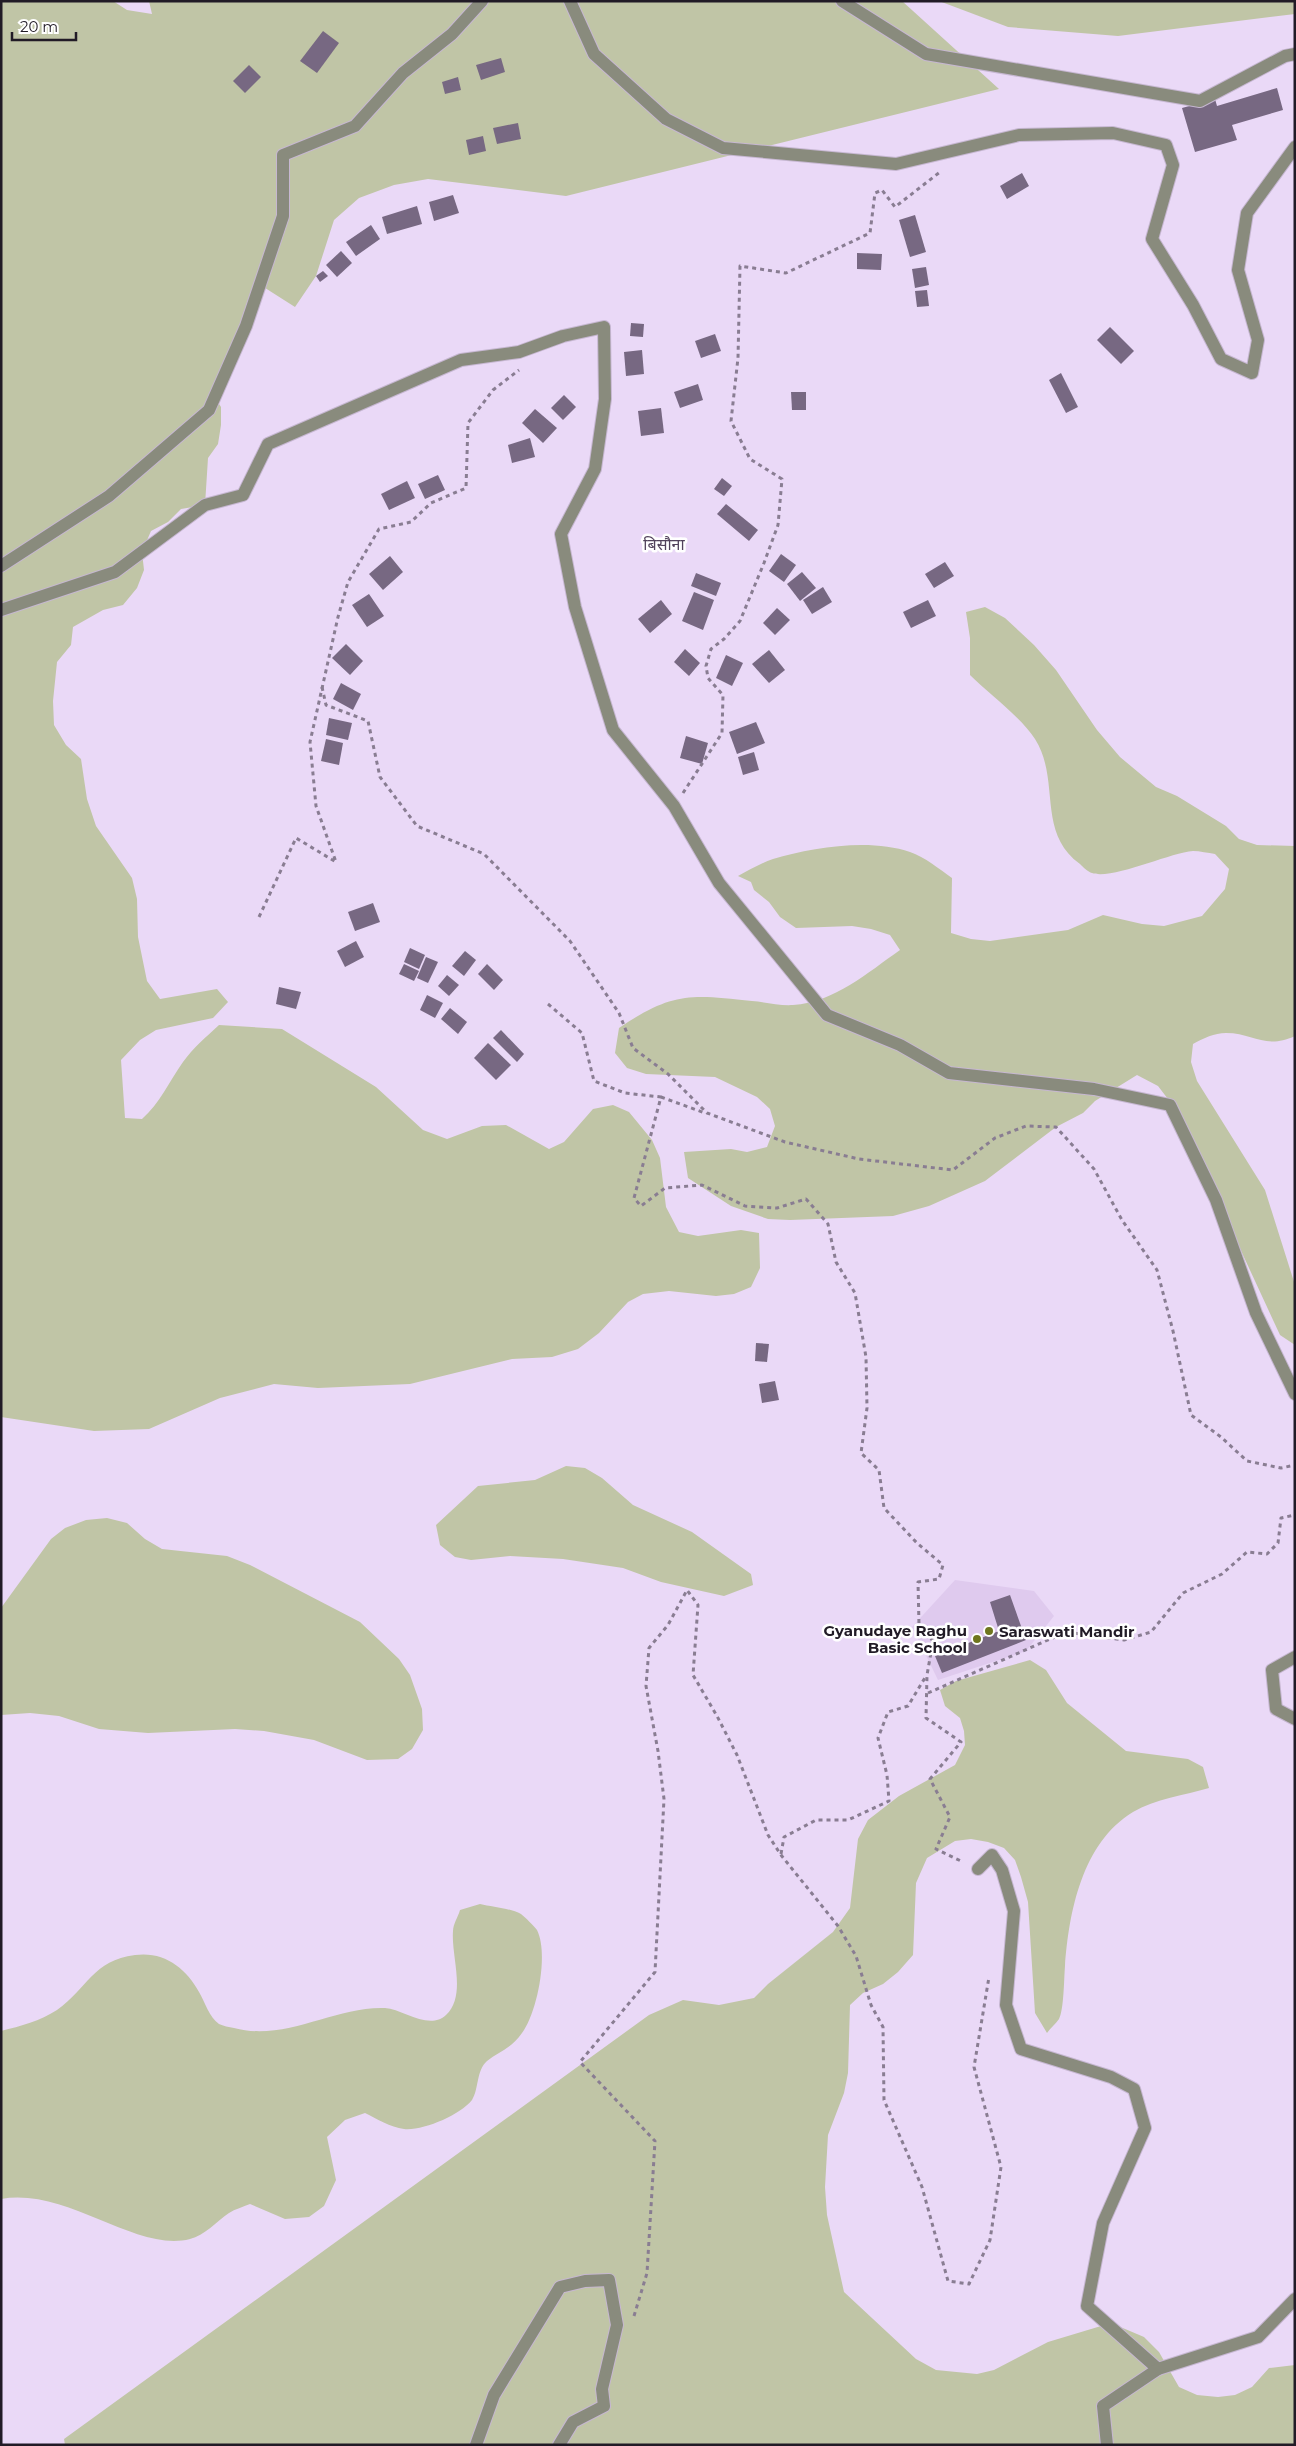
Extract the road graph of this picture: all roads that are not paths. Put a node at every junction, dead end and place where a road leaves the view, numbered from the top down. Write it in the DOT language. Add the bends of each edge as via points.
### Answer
graph roads {
  1 [pos="482,1"];
  2 [pos="570,1"];
  3 [pos="842,1"];
  4 [pos="1295,54"];
  5 [pos="1295,147"];
  6 [pos="1,566"];
  7 [pos="1,610"];
  8 [pos="1295,1394"];
  9 [pos="1295,1657"];
  10 [pos="1295,1719"];
  11 [pos="978,1869"];
  12 [pos="1295,2299"];
  13 [pos="1158,2369"];
  14 [pos="476,2445"];
  15 [pos="559,2445"];
  16 [pos="1107,2445"];
  1 -- 6 [label="street" via="452,34 403,73 355,126 284,156 283,216 246,326 209,410 109,496"];
  2 -- 5 [label="street" via="594,54 666,119 722,148 896,164 1019,135 1113,133 1166,145 1173,165 1152,239 1221,359 1252,373 1258,340 1238,270 1247,213"];
  3 -- 4 [label="street" via="926,54 1200,101 1285,56"];
  7 -- 8 [label="street" via="115,572 205,505 243,495 268,444 461,360 519,352 562,336 604,327 605,399 595,469 561,534 575,607 613,730 674,806 719,883 826,1015 900,1045 949,1073 1094,1089 1170,1105 1216,1200 1256,1313"];
  9 -- 10 [label="street" via="1272,1670 1276,1709"];
  11 -- 13 [label="street" via="992,1855 1002,1870 1014,1911 1006,2005 1021,2049 1111,2076 1134,2090 1144,2128 1104,2223 1087,2306"];
  12 -- 13 [label="street" via="1258,2337"];
  13 -- 16 [label="street" via="1103,2406"];
  14 -- 15 [label="street" via="494,2395 560,2287 609,2280 617,2325 602,2390 604,2406 573,2422"];
}
